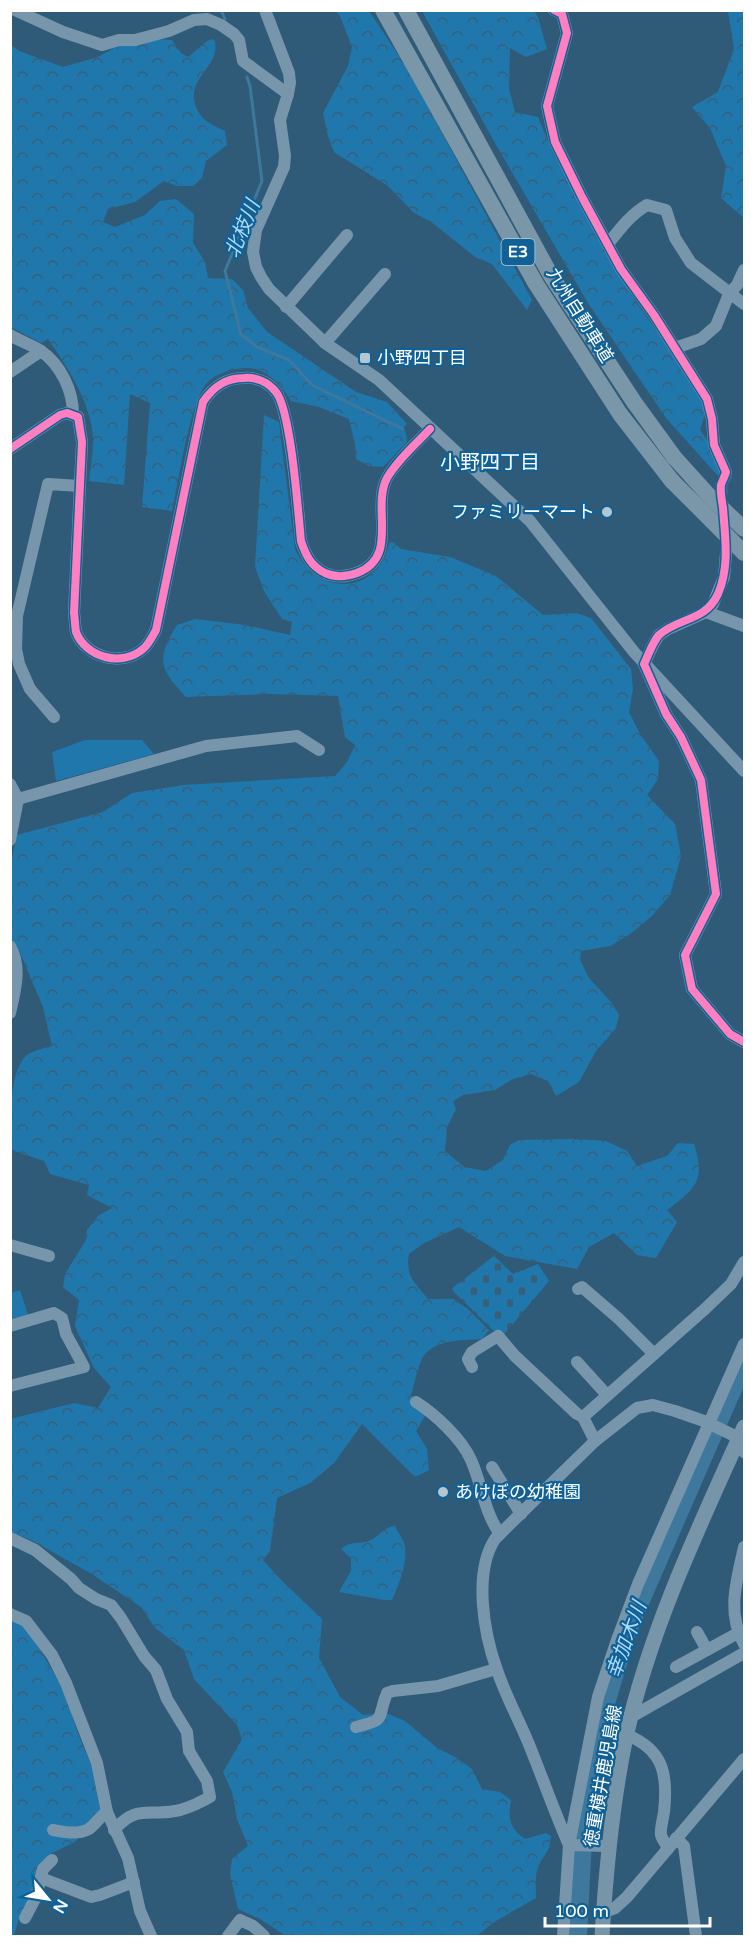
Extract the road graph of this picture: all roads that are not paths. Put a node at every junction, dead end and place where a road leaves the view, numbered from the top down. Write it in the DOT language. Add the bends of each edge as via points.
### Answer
graph roads {
  1 [pos="15,10"];
  2 [pos="265,10"];
  3 [pos="383,10"];
  4 [pos="406,10"];
  5 [pos="554,10"];
  6 [pos="288,94"];
  7 [pos="347,235"];
  8 [pos="608,244"];
  9 [pos="744,270"];
  10 [pos="385,274"];
  11 [pos="729,294"];
  12 [pos="744,304"];
  13 [pos="286,307"];
  14 [pos="10,335"];
  15 [pos="325,343"];
  16 [pos="675,348"];
  17 [pos="41,351"];
  18 [pos="10,372"];
  19 [pos="73,414"];
  20 [pos="430,429"];
  21 [pos="10,449"];
  22 [pos="726,472"];
  23 [pos="81,486"];
  24 [pos="744,529"];
  25 [pos="726,553"];
  26 [pos="744,553"];
  27 [pos="706,612"];
  28 [pos="744,626"];
  29 [pos="644,664"];
  30 [pos="54,717"];
  31 [pos="319,750"];
  32 [pos="744,771"];
  33 [pos="10,784"];
  34 [pos="18,799"];
  35 [pos="10,840"];
  36 [pos="10,946"];
  37 [pos="10,1013"];
  38 [pos="744,1042"];
  39 [pos="10,1245"];
  40 [pos="49,1256"];
  41 [pos="744,1262"];
  42 [pos="578,1289"];
  43 [pos="10,1326"];
  44 [pos="744,1344"];
  45 [pos="654,1354"];
  46 [pos="577,1362"];
  47 [pos="472,1367"];
  48 [pos="10,1386"];
  49 [pos="608,1395"];
  50 [pos="416,1402"];
  51 [pos="583,1417"];
  52 [pos="710,1424"];
  53 [pos="740,1437"];
  54 [pos="595,1441"];
  55 [pos="492,1467"];
  56 [pos="521,1514"];
  57 [pos="500,1534"];
  58 [pos="10,1538"];
  59 [pos="744,1547"];
  60 [pos="10,1614"];
  61 [pos="697,1632"];
  62 [pos="738,1633"];
  63 [pos="744,1644"];
  64 [pos="707,1650"];
  65 [pos="744,1653"];
  66 [pos="676,1666"];
  67 [pos="496,1669"];
  68 [pos="631,1717"];
  69 [pos="356,1726"];
  70 [pos="627,1736"];
  71 [pos="744,1759"];
  72 [pos="107,1812"];
  73 [pos="54,1830"];
  74 [pos="114,1830"];
  75 [pos="672,1843"];
  76 [pos="573,1845"];
  77 [pos="602,1846"];
  78 [pos="52,1860"];
  79 [pos="41,1878"];
  80 [pos="134,1882"];
  81 [pos="604,1912"];
  82 [pos="25,1918"];
  83 [pos="151,1936"];
  84 [pos="228,1936"];
  85 [pos="264,1936"];
  86 [pos="563,1936"];
  87 [pos="602,1936"];
  88 [pos="696,1936"];
  1 -- 6 [label="street" via="63,33 102,45 169,31 194,20 214,21 239,40 243,61"];
  2 -- 6 [label="street" via="289,73"];
  3 -- 26 [label="highway, 九州自動車道 / E3, bridge" via="536,284 620,414 672,481"];
  4 -- 24 [label="highway, 九州自動車道 / E3, bridge" via="550,274 674,457"];
  5 -- 8 [label="street" via="562,14 567,33 547,106 555,142"];
  6 -- 13 [label="street" via="280,120 284,167 256,230 253,252 261,277"];
  7 -- 13 [label="street"];
  8 -- 11 [label="street" via="623,224 647,205 666,210 675,238 691,263"];
  8 -- 16 [label="street"];
  9 -- 11 [label="street"];
  10 -- 15 [label="street"];
  11 -- 12 [label="street"];
  11 -- 16 [label="street" via="716,326 701,339"];
  13 -- 15 [label="street"];
  14 -- 17 [label="street"];
  15 -- 20 [label="street" via="379,380"];
  16 -- 22 [label="street" via="707,399 714,445"];
  17 -- 18 [label="street"];
  17 -- 19 [label="street" via="71,393"];
  19 -- 21 [label="street" via="60,415"];
  19 -- 23 [label="street" via="81,425"];
  20 -- 23 [label="street" via="386,480 382,545 378,554 364,570 340,577 320,570 305,553 286,414 276,391 253,377 220,383 203,402 156,630 143,649 126,658 100,656 90,650 76,631"];
  20 -- 29 [label="street" via="530,521"];
  23 -- 30 [label="street" via="48,484 17,616 19,664 30,689"];
  25 -- 27 [label="street" via="724,577"];
  27 -- 28 [label="street"];
  27 -- 29 [label="street" via="659,635"];
  29 -- 32 [label="street"];
  29 -- 38 [label="street" via="701,780 716,894 686,955 692,988 730,1034"];
  31 -- 34 [label="street" via="297,736 206,746"];
  33 -- 34 [label="street"];
  34 -- 35 [label="street"];
  36 -- 37 [label="street" via="17,967"];
  39 -- 40 [label="street"];
  41 -- 45 [label="street" via="731,1284"];
  42 -- 45 [label="street" via="582,1287"];
  43 -- 48 [label="street" via="54,1313 62,1318 84,1367"];
  44 -- 52 [label="street"];
  45 -- 49 [label="street"];
  46 -- 49 [label="street"];
  47 -- 51 [label="street" via="468,1359 472,1352 498,1336"];
  49 -- 51 [label="street"];
  50 -- 57 [label="street" via="430,1411 464,1447 492,1523"];
  51 -- 54 [label="street"];
  52 -- 53 [label="street"];
  52 -- 54 [label="street" via="653,1405 637,1408"];
  52 -- 76 [label="street" via="638,1584 598,1697"];
  53 -- 68 [label="main road, 徳重横井鹿児島線" via="670,1600"];
  54 -- 56 [label="street"];
  55 -- 56 [label="street"];
  56 -- 57 [label="street"];
  57 -- 67 [label="street" via="488,1555 483,1582 485,1624"];
  58 -- 74 [label="street" via="35,1550 79,1588 111,1605 156,1670 167,1699 187,1732 189,1751 207,1781 210,1797 190,1808 134,1813"];
  59 -- 62 [label="street" via="734,1599"];
  60 -- 72 [label="street" via="26,1621 52,1655 66,1683 97,1763"];
  61 -- 64 [label="street"];
  62 -- 63 [label="street"];
  62 -- 64 [label="street"];
  64 -- 66 [label="street"];
  65 -- 68 [label="street"];
  67 -- 69 [label="street" via="438,1686 387,1693 377,1722"];
  67 -- 76 [label="street"];
  68 -- 70 [label="main road, 徳重横井鹿児島線"];
  70 -- 75 [label="street" via="654,1751 662,1767 665,1800 661,1836"];
  70 -- 77 [label="main road, 徳重横井鹿児島線"];
  71 -- 75 [label="street"];
  72 -- 73 [label="street" via="78,1833"];
  72 -- 74 [label="street"];
  74 -- 80 [label="street" via="128,1858"];
  75 -- 81 [label="street" via="627,1897"];
  75 -- 88 [label="street" via="684,1846"];
  76 -- 77 [label="street"];
  76 -- 86 [label="street"];
  77 -- 81 [label="main road, 徳重横井鹿児島線"];
  78 -- 79 [label="street"];
  79 -- 80 [label="street" via="91,1897"];
  79 -- 82 [label="street"];
  80 -- 83 [label="street"];
  81 -- 87 [label="main road, 徳重横井鹿児島線"];
  84 -- 85 [label="street" via="240,1920"];
}
